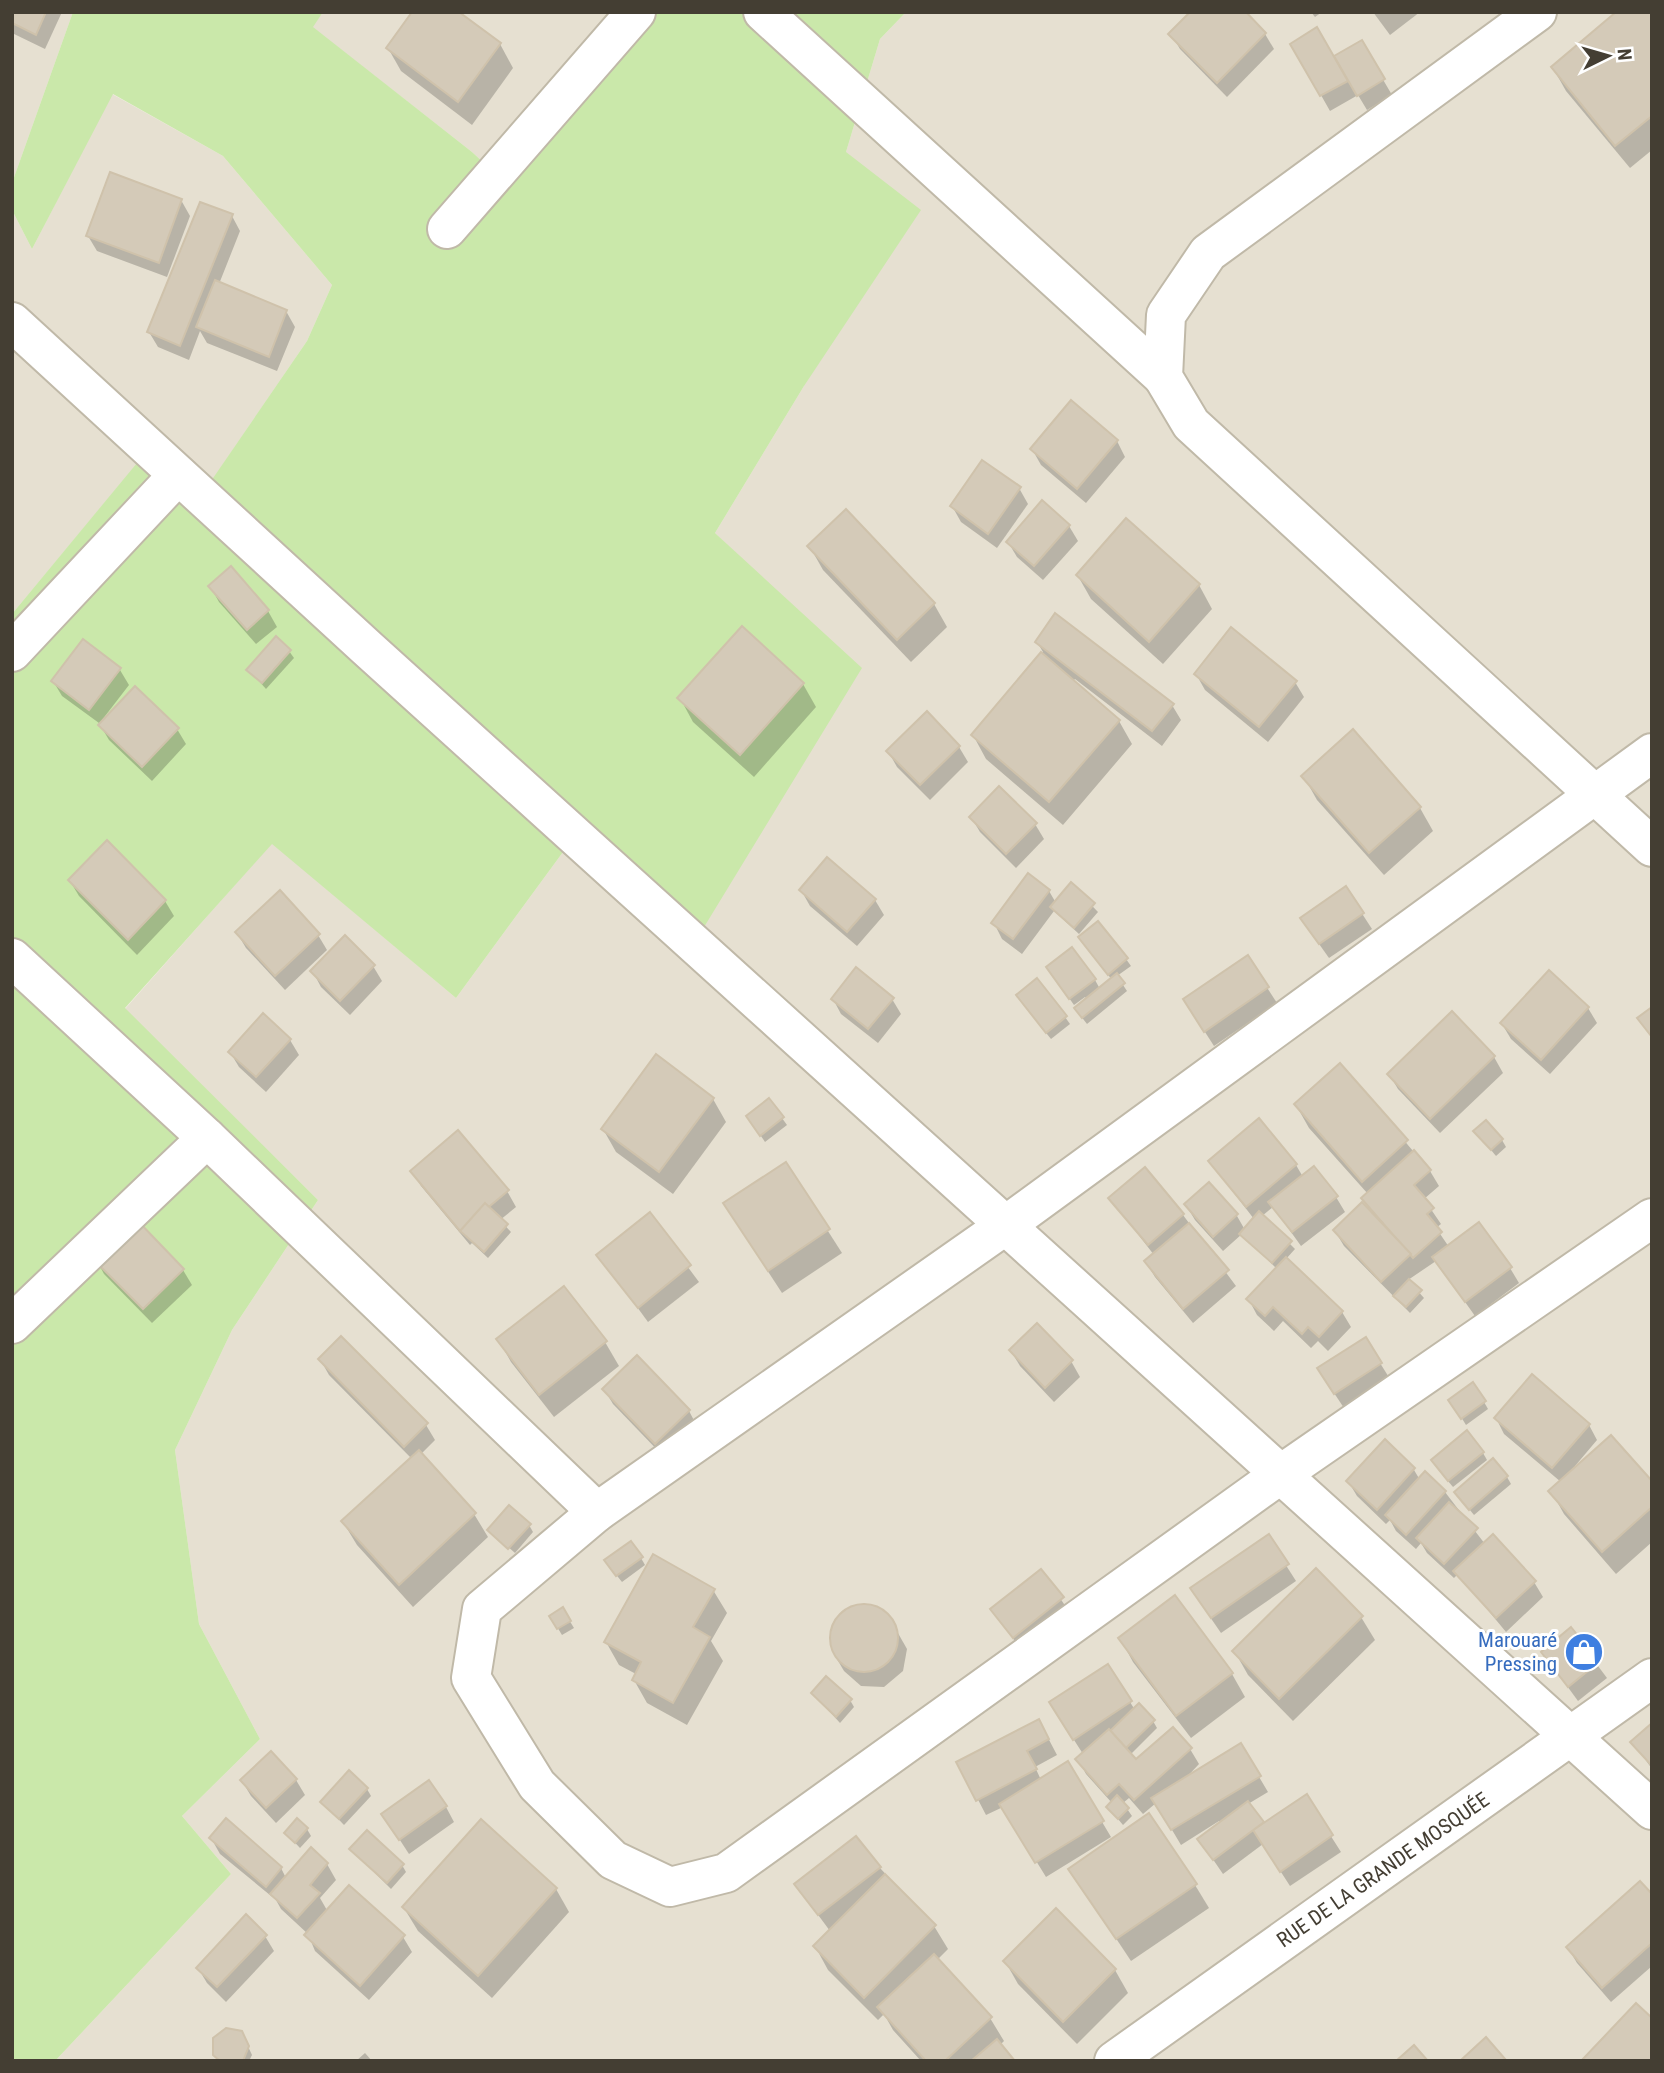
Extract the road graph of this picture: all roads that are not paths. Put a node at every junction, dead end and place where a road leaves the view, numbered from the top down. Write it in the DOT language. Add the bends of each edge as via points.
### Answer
graph roads {
  1 [pos="636,12"];
  2 [pos="763,12"];
  3 [pos="1537,12"];
  4 [pos="447,229"];
  5 [pos="12,321"];
  6 [pos="1163,377"];
  7 [pos="178,475"];
  8 [pos="12,652"];
  9 [pos="1652,754"];
  10 [pos="1596,795"];
  11 [pos="1652,846"];
  12 [pos="12,958"];
  13 [pos="207,1138"];
  14 [pos="1652,1217"];
  15 [pos="1006,1225"];
  16 [pos="12,1324"];
  17 [pos="1281,1474"];
  18 [pos="597,1512"];
  19 [pos="1652,1678"];
  20 [pos="1571,1736"];
  21 [pos="1652,1810"];
  22 [pos="1114,2061"];
  1 -- 4 [label="street"];
  2 -- 6 [label="street"];
  3 -- 6 [label="street" via="1208,253 1166,315"];
  5 -- 7 [label="street"];
  6 -- 10 [label="street" via="1191,424"];
  7 -- 8 [label="street"];
  7 -- 15 [label="street"];
  9 -- 10 [label="street"];
  10 -- 11 [label="street"];
  10 -- 15 [label="street"];
  12 -- 13 [label="street"];
  13 -- 16 [label="street"];
  13 -- 18 [label="street"];
  14 -- 17 [label="street"];
  15 -- 17 [label="street"];
  15 -- 18 [label="street"];
  17 -- 18 [label="street" via="726,1873 670,1887 613,1860 537,1785 471,1678 482,1609"];
  17 -- 20 [label="street"];
  19 -- 20 [label="street, RUE DE LA GRANDE MOSQUÉE"];
  20 -- 21 [label="street"];
  20 -- 22 [label="street, RUE DE LA GRANDE MOSQUÉE"];
}
